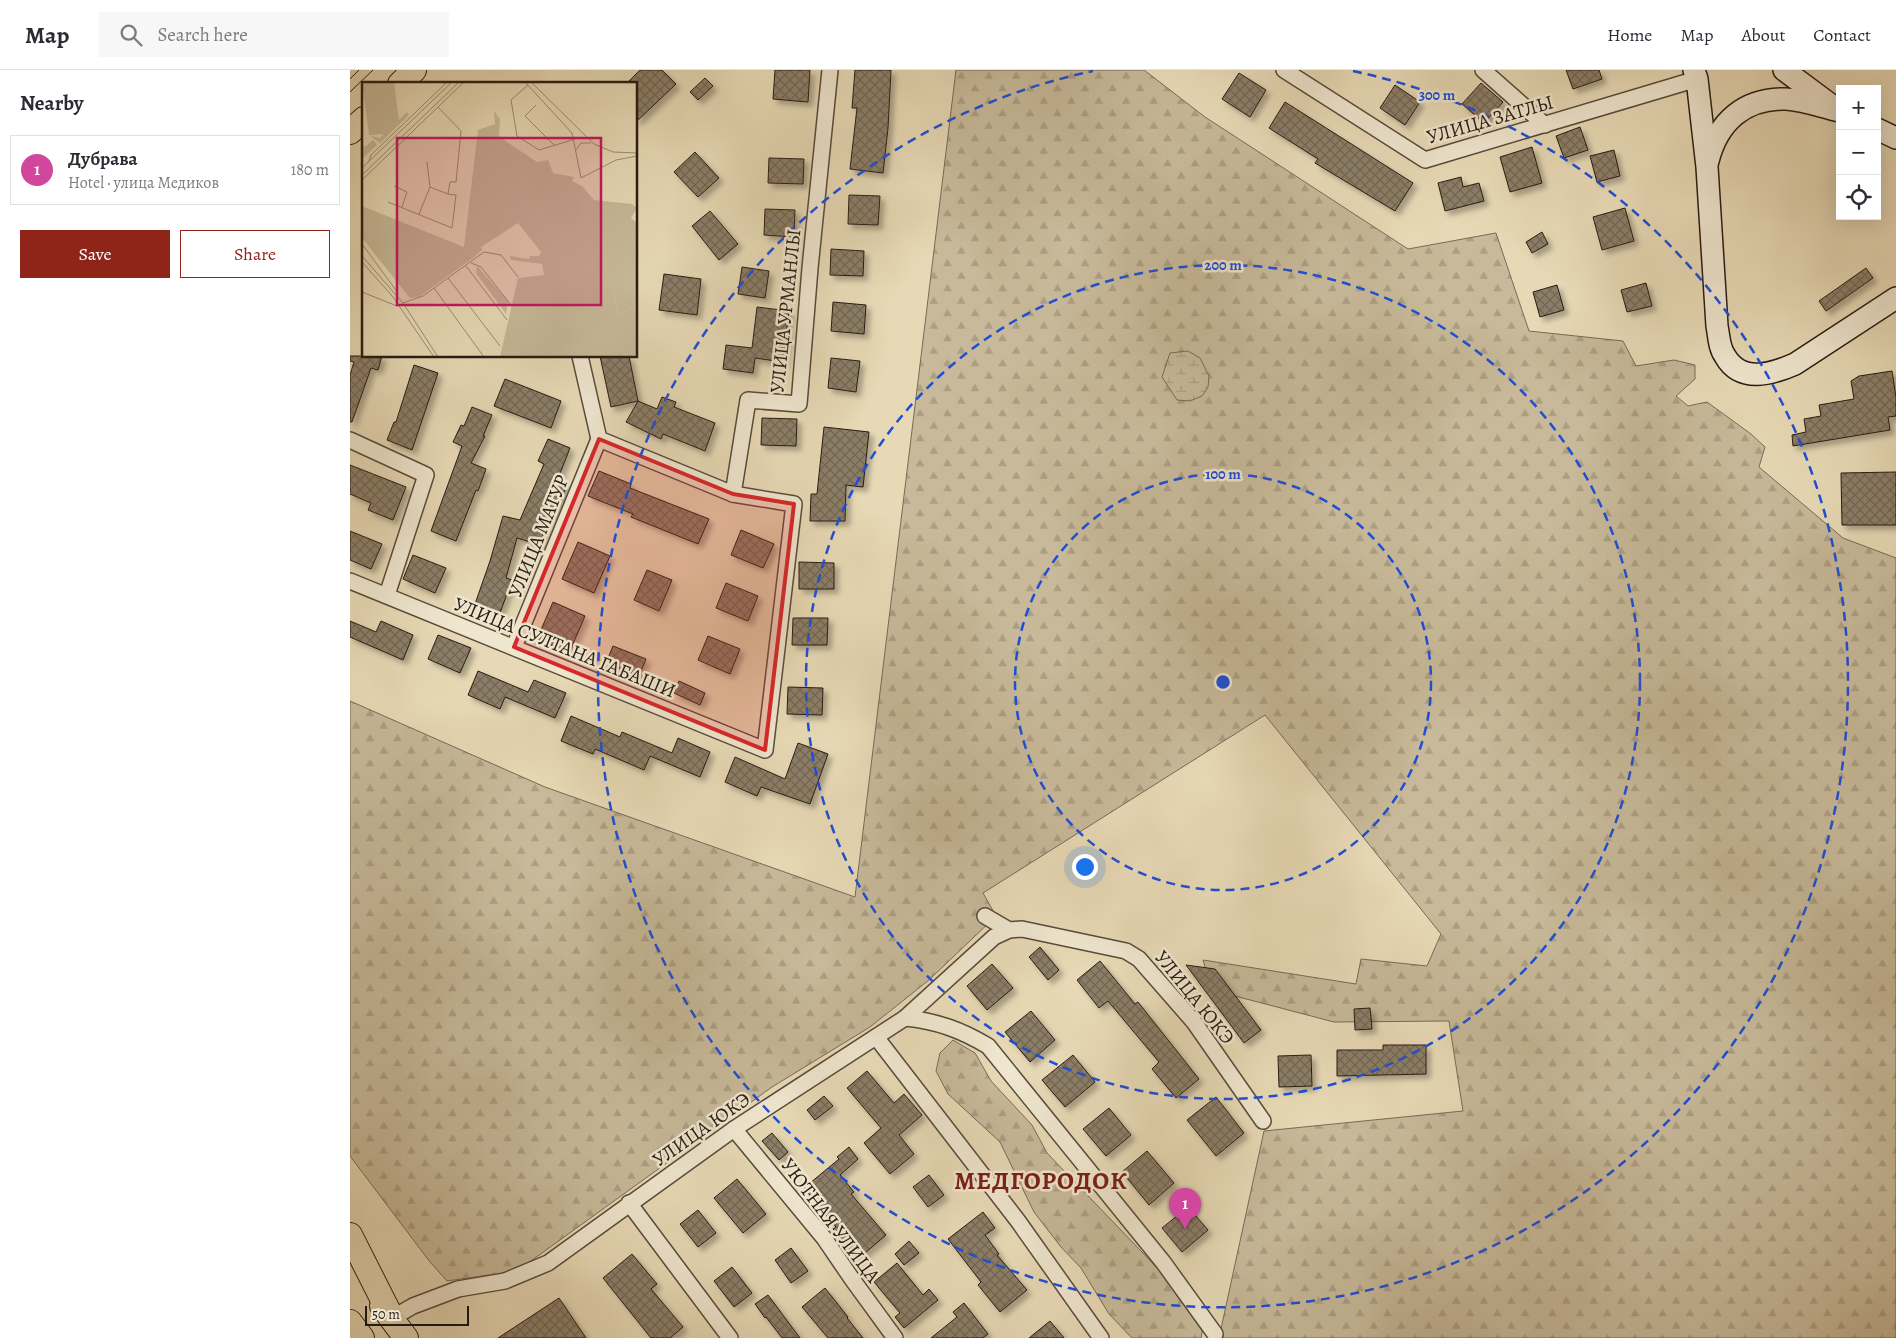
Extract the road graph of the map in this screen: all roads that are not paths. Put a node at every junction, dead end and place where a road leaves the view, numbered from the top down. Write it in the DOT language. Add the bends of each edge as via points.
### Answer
graph roads {
  1 [pos="414,70"];
  2 [pos="830,70"];
  3 [pos="1284,70"];
  4 [pos="1483,70"];
  5 [pos="1784,70"];
  6 [pos="1696,74"];
  7 [pos="402,82"];
  8 [pos="1836,108"];
  9 [pos="1836,110"];
  10 [pos="362,121"];
  11 [pos="1545,125"];
  12 [pos="1879,130"];
  13 [pos="350,132"];
  14 [pos="1896,138"];
  15 [pos="1707,167"];
  16 [pos="1896,298"];
  17 [pos="580,358"];
  18 [pos="599,439"];
  19 [pos="350,440"];
  20 [pos="733,494"];
  21 [pos="350,580"];
  22 [pos="387,595"];
  23 [pos="514,648"];
  24 [pos="985,916"];
  25 [pos="1009,930"];
  26 [pos="905,1018"];
  27 [pos="876,1037"];
  28 [pos="1264,1120"];
  29 [pos="734,1129"];
  30 [pos="629,1203"];
  31 [pos="350,1234"];
  32 [pos="350,1269"];
  33 [pos="392,1318"];
  34 [pos="350,1322"];
  35 [pos="1215,1334"];
  36 [pos="362,1338"];
  37 [pos="406,1338"];
  38 [pos="730,1338"];
  39 [pos="895,1338"];
  40 [pos="1100,1338"];
  1 -- 7 [label="main road"];
  2 -- 20 [label="street, УЛИЦА УРМАНЛЫ" via="799,404 748,400"];
  3 -- 11 [label="street, УЛИЦА ЗАТЛЫ" via="1424,160"];
  4 -- 11 [label="street"];
  5 -- 8 [label="street"];
  6 -- 11 [label="street, УЛИЦА ЗАТЛЫ"];
  6 -- 15 [label="street"];
  9 -- 15 [label="street" via="1788,99 1771,99 1742,109 1719,131"];
  10 -- 13 [label="main road"];
  12 -- 14 [label="street"];
  15 -- 16 [label="street" via="1717,326 1722,350 1732,365 1753,375 1779,371 1795,364"];
  17 -- 18 [label="street"];
  18 -- 20 [label="street"];
  18 -- 23 [label="street, УЛИЦА МАТУР"];
  19 -- 22 [label="street" via="426,475"];
  20 -- 23 [label="street, УЛИЦА СУЛТАНА ГАБАШИ" via="794,504 765,750"];
  21 -- 22 [label="street, УЛИЦА СУЛТАНА ГАБАШИ"];
  22 -- 23 [label="street, УЛИЦА СУЛТАНА ГАБАШИ"];
  24 -- 25 [label="street, УЛИЦА ЮКЭ"];
  25 -- 26 [label="street, УЛИЦА ЮКЭ" via="994,937"];
  25 -- 28 [label="street, УЛИЦА ЮКЭ" via="1022,929 1126,951 1139,959 1194,1022"];
  26 -- 27 [label="street, УЛИЦА ЮКЭ"];
  26 -- 35 [label="street" via="929,1020 968,1034 988,1046 1163,1262"];
  27 -- 29 [label="street, УЛИЦА ЮКЭ"];
  27 -- 40 [label="street" via="1018,1221"];
  29 -- 30 [label="street, УЛИЦА ЮКЭ"];
  29 -- 39 [label="street, УЮТНАЯ УЛИЦА" via="824,1238"];
  30 -- 33 [label="street, УЛИЦА ЮКЭ" via="548,1263 505,1281 458,1289 413,1306"];
  30 -- 38 [label="street"];
  31 -- 33 [label="main road"];
  32 -- 33 [label="main road"];
  33 -- 37 [label="main road"];
  34 -- 36 [label="main road"];
}
